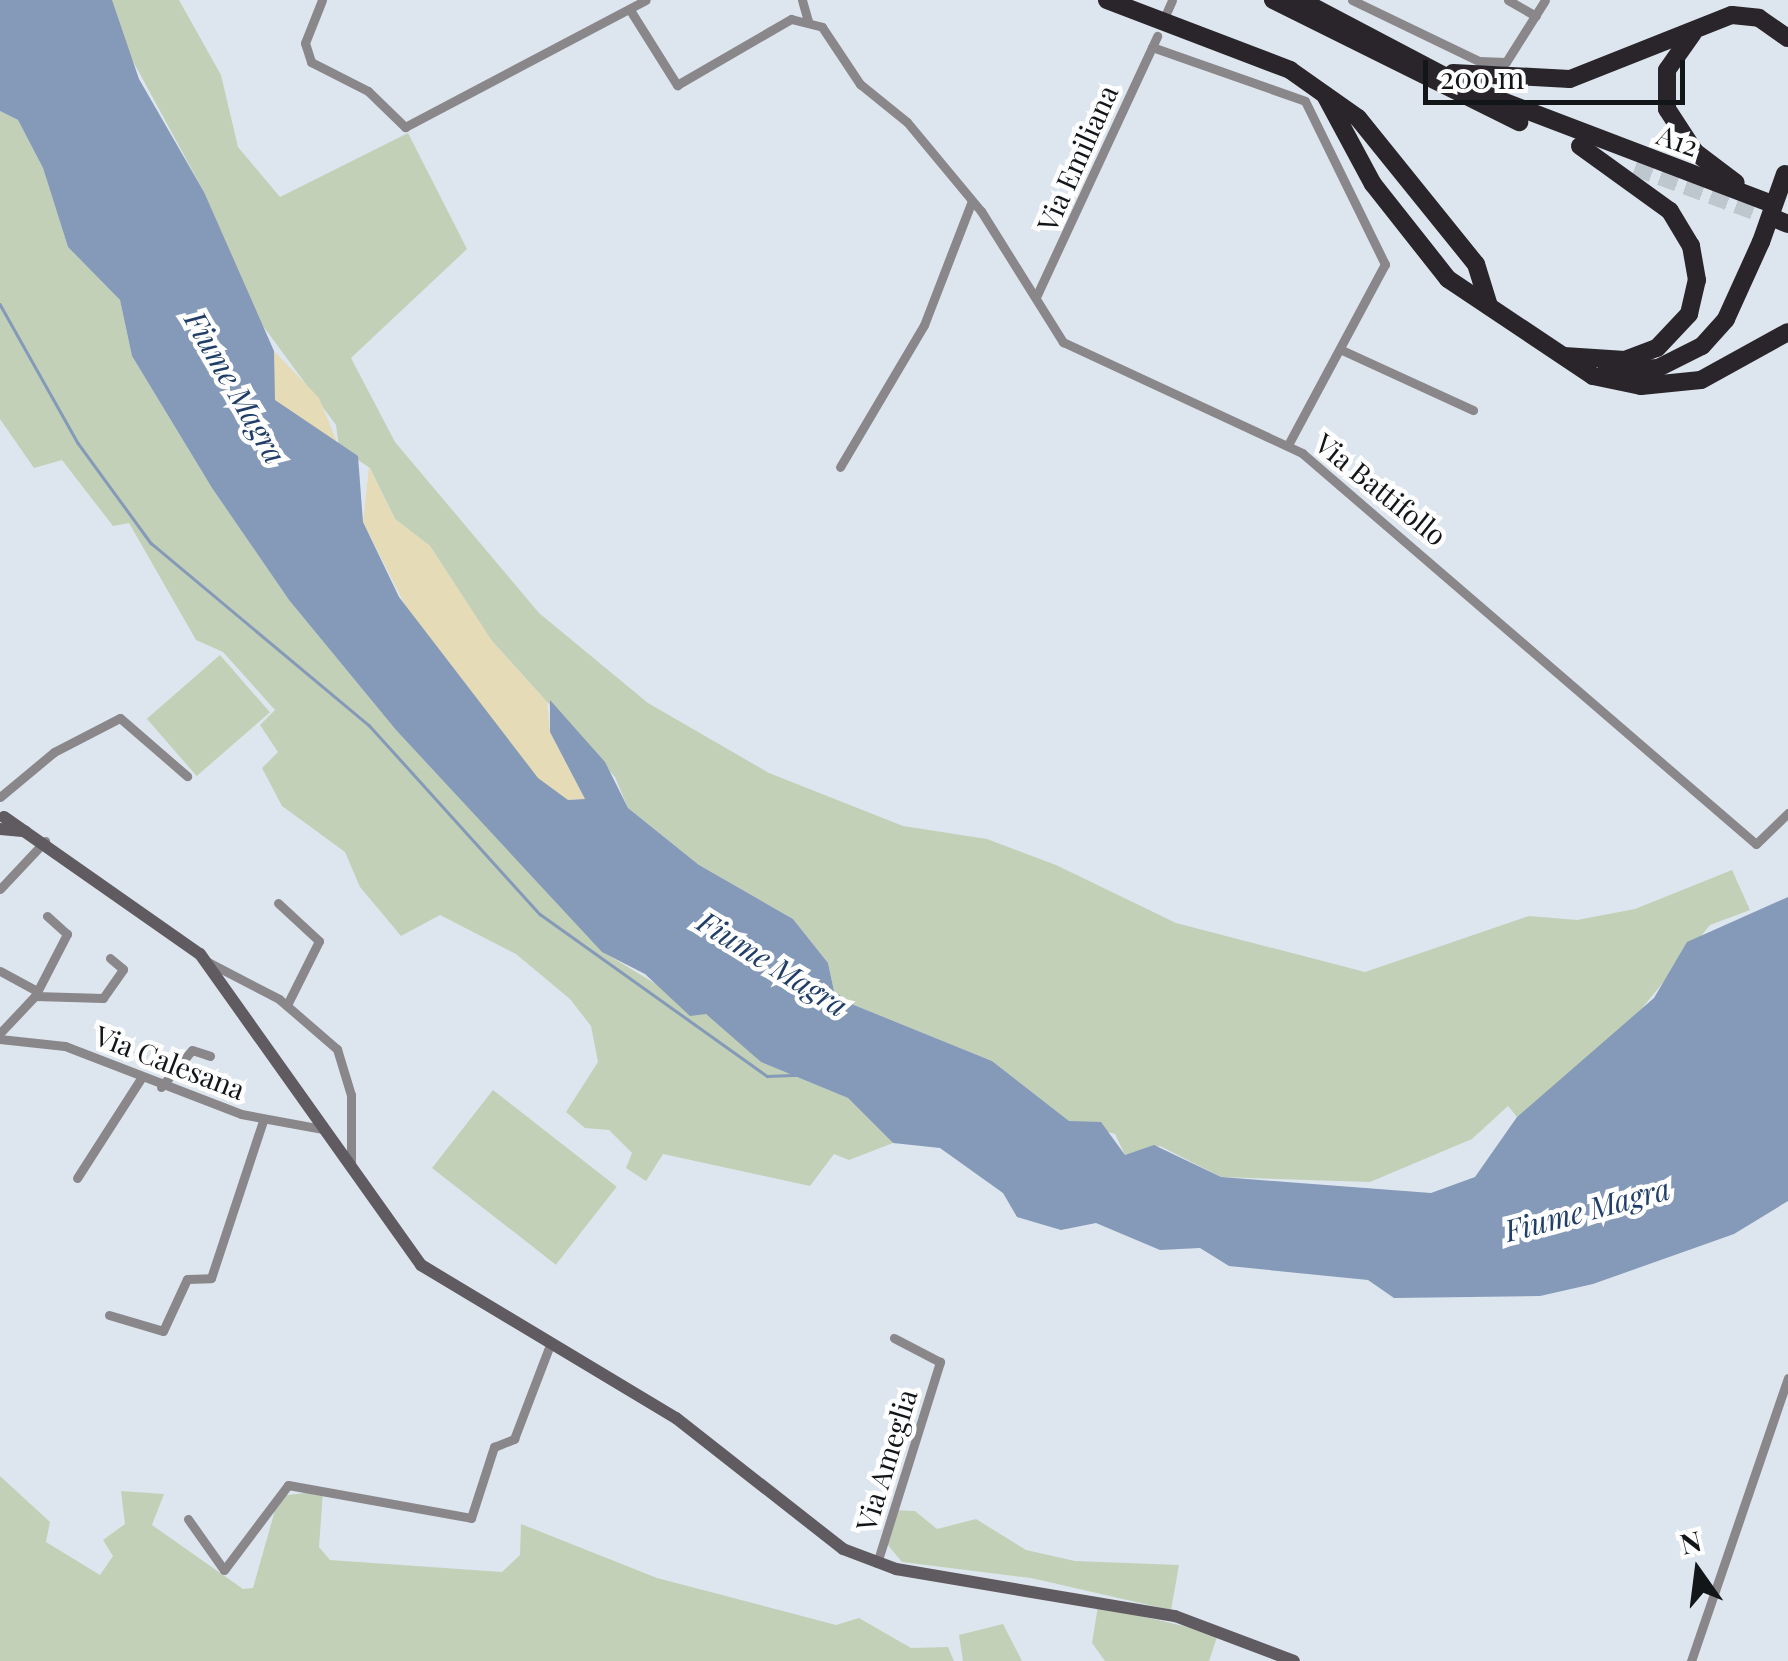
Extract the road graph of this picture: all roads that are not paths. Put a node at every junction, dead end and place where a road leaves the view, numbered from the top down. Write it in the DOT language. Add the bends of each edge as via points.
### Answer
graph roads {
  1 [pos="646,0"];
  2 [pos="802,0"];
  3 [pos="1172,0"];
  4 [pos="1273,0"];
  5 [pos="1300,0"];
  6 [pos="1352,0"];
  7 [pos="1508,0"];
  8 [pos="1545,0"];
  9 [pos="322,1"];
  10 [pos="1110,1"];
  11 [pos="630,10"];
  12 [pos="1165,16"];
  13 [pos="1536,16"];
  14 [pos="1714,18"];
  15 [pos="808,21"];
  16 [pos="1157,36"];
  17 [pos="1788,38"];
  18 [pos="1152,46"];
  19 [pos="1423,67"];
  20 [pos="1325,95"];
  21 [pos="1580,146"];
  22 [pos="1635,167"];
  23 [pos="1787,170"];
  24 [pos="972,203"];
  25 [pos="1777,210"];
  26 [pos="1036,297"];
  27 [pos="1489,306"];
  28 [pos="1788,332"];
  29 [pos="1344,351"];
  30 [pos="1564,356"];
  31 [pos="1473,410"];
  32 [pos="1288,444"];
  33 [pos="840,467"];
  34 [pos="186,776"];
  35 [pos="0,797"];
  36 [pos="1788,813"];
  37 [pos="1,821"];
  38 [pos="44,841"];
  39 [pos="0,889"];
  40 [pos="278,903"];
  41 [pos="47,916"];
  42 [pos="110,958"];
  43 [pos="206,961"];
  44 [pos="0,971"];
  45 [pos="36,993"];
  46 [pos="287,1005"];
  47 [pos="0,1036"];
  48 [pos="210,1056"];
  49 [pos="140,1080"];
  50 [pos="160,1087"];
  51 [pos="263,1121"];
  52 [pos="322,1130"];
  53 [pos="350,1171"];
  54 [pos="77,1178"];
  55 [pos="109,1315"];
  56 [pos="894,1338"];
  57 [pos="551,1342"];
  58 [pos="1788,1378"];
  59 [pos="188,1520"];
  60 [pos="877,1564"];
  61 [pos="1294,1661"];
  62 [pos="1691,1661"];
  1 -- 11 [label="street"];
  2 -- 15 [label="street, Via Battifollo"];
  3 -- 12 [label="street"];
  4 -- 21 [label="highway, A12 / A12" via="1457,97"];
  5 -- 19 [label="highway, A12 / A12"];
  6 -- 13 [label="street" via="1478,60 1506,62"];
  7 -- 13 [label="street"];
  8 -- 13 [label="street"];
  9 -- 11 [label="street" via="305,43 310,62 368,91 405,127"];
  10 -- 20 [label="highway" via="1279,65"];
  11 -- 15 [label="street" via="677,85 791,19"];
  14 -- 17 [label="highway" via="1759,18"];
  14 -- 19 [label="highway" via="1570,79 1528,83"];
  14 -- 25 [label="highway" via="1674,52 1667,109 1695,152"];
  15 -- 24 [label="street, Via Battifollo"];
  16 -- 18 [label="street, Via Emiliana"];
  18 -- 26 [label="street, Via Emiliana"];
  18 -- 29 [label="street" via="1292,93 1314,112 1338,183 1385,264"];
  19 -- 25 [label="highway, A12 / A12"];
  20 -- 27 [label="highway" via="1374,184 1448,279"];
  20 -- 27 [label="highway" via="1358,118 1476,264"];
  21 -- 22 [label="highway, A12 / A12"];
  21 -- 30 [label="highway" via="1670,212 1691,246 1697,280 1689,314 1656,348 1625,360"];
  23 -- 30 [label="highway, bridge" via="1726,319 1688,356 1628,373"];
  24 -- 26 [label="street, Via Battifollo"];
  24 -- 33 [label="street" via="924,325"];
  26 -- 32 [label="street, Via Battifollo" via="1063,342 1086,356"];
  27 -- 30 [label="highway"];
  28 -- 30 [label="highway" via="1738,365 1679,384 1607,380"];
  29 -- 31 [label="street"];
  29 -- 32 [label="street"];
  32 -- 36 [label="street, Via Battifollo" via="1420,548 1756,844"];
  34 -- 35 [label="street" via="120,718 54,752"];
  37 -- 38 [label="main road"];
  38 -- 39 [label="street"];
  38 -- 43 [label="main road"];
  40 -- 46 [label="street" via="319,942"];
  41 -- 45 [label="street" via="66,934"];
  42 -- 45 [label="street" via="123,969 103,998"];
  43 -- 46 [label="street"];
  43 -- 52 [label="main road"];
  44 -- 45 [label="street"];
  45 -- 47 [label="street"];
  46 -- 53 [label="street" via="346,1065"];
  47 -- 49 [label="street, Via Calesana" via="75,1049"];
  48 -- 50 [label="street" via="192,1050"];
  49 -- 50 [label="street, Via Calesana"];
  49 -- 54 [label="street"];
  50 -- 51 [label="street, Via Calesana"];
  51 -- 52 [label="street, Via Calesana"];
  51 -- 55 [label="street" via="212,1278 187,1279 163,1331"];
  52 -- 53 [label="main road"];
  53 -- 57 [label="main road" via="421,1264"];
  56 -- 60 [label="street, Via Ameglia" via="940,1362"];
  57 -- 59 [label="street" via="514,1439 494,1446 471,1518 288,1485 224,1570"];
  57 -- 60 [label="main road" via="676,1418 843,1549"];
  58 -- 62 [label="street"];
  60 -- 61 [label="main road" via="1157,1611"];
}
